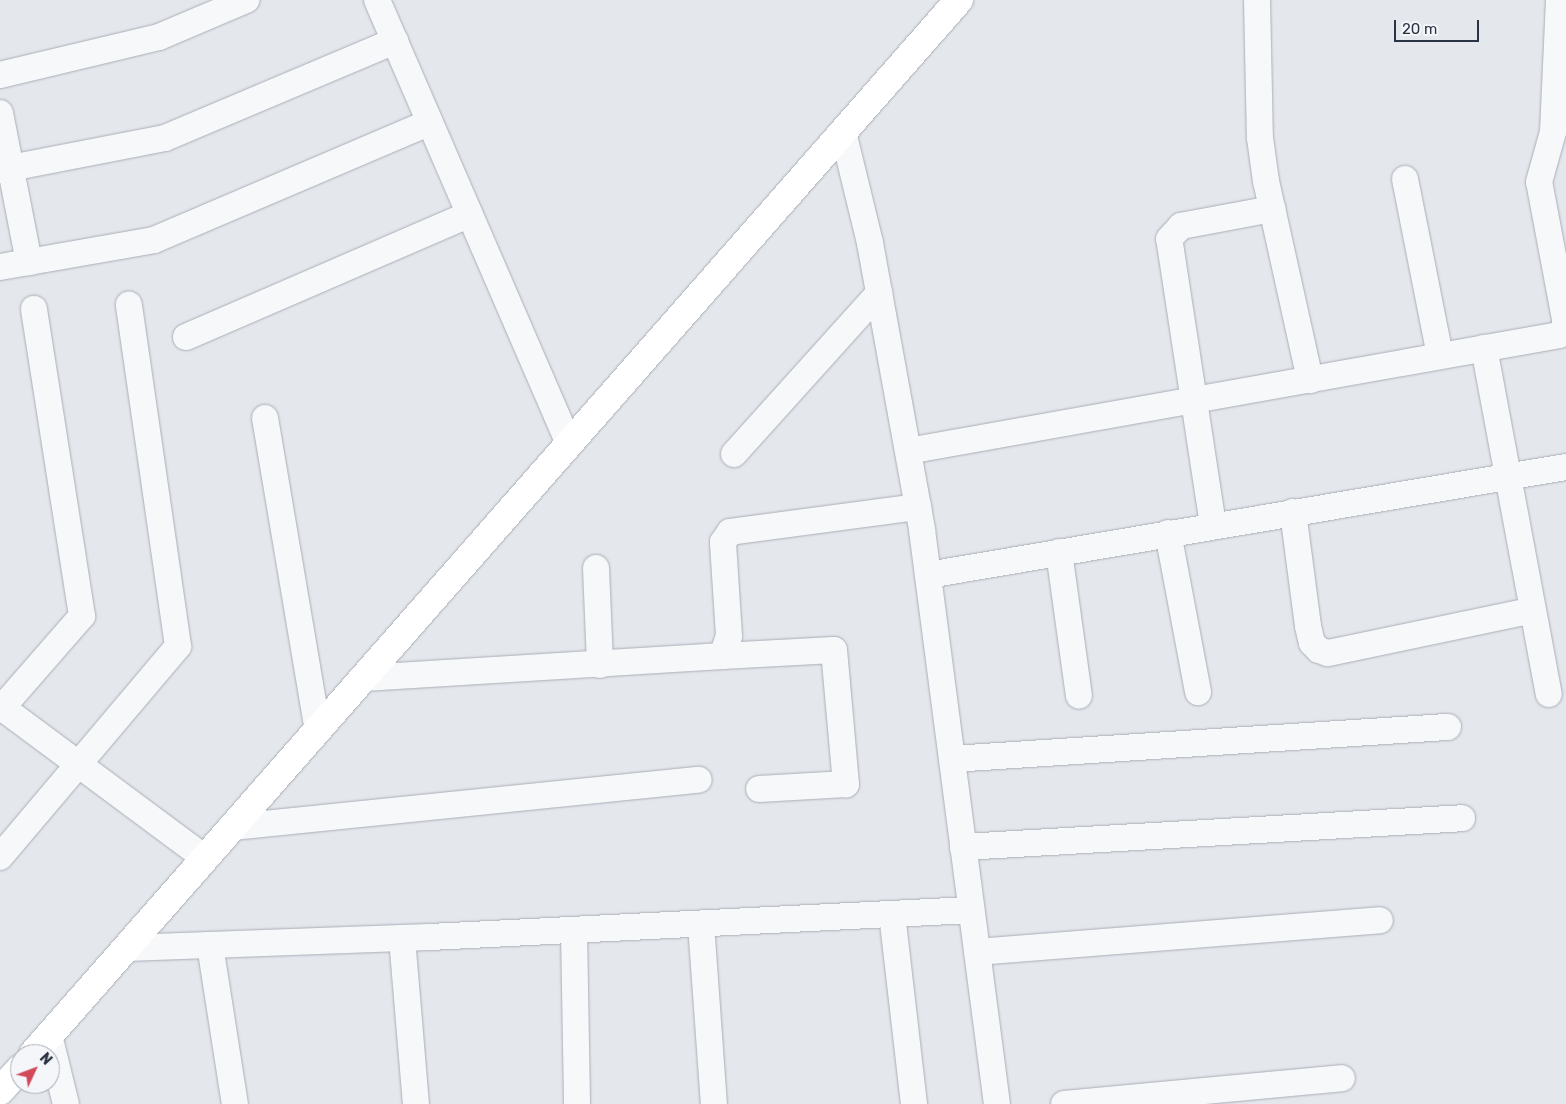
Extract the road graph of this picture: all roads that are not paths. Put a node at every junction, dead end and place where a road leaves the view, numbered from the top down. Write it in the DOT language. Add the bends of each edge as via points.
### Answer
graph roads {
  1 [pos="246,0"];
  2 [pos="377,0"];
  3 [pos="959,0"];
  4 [pos="1257,0"];
  5 [pos="1559,0"];
  6 [pos="395,40"];
  7 [pos="0,75"];
  8 [pos="0,113"];
  9 [pos="430,122"];
  10 [pos="843,132"];
  11 [pos="5,169"];
  12 [pos="1406,179"];
  13 [pos="1272,209"];
  14 [pos="470,214"];
  15 [pos="29,262"];
  16 [pos="0,267"];
  17 [pos="879,293"];
  18 [pos="130,306"];
  19 [pos="34,309"];
  20 [pos="186,336"];
  21 [pos="1484,348"];
  22 [pos="1440,356"];
  23 [pos="1310,380"];
  24 [pos="1194,402"];
  25 [pos="265,418"];
  26 [pos="569,444"];
  27 [pos="908,451"];
  28 [pos="734,454"];
  29 [pos="1566,467"];
  30 [pos="1508,476"];
  31 [pos="918,507"];
  32 [pos="1294,512"];
  33 [pos="1213,525"];
  34 [pos="1168,533"];
  35 [pos="1058,552"];
  36 [pos="596,568"];
  37 [pos="928,575"];
  38 [pos="1534,610"];
  39 [pos="722,656"];
  40 [pos="600,665"];
  41 [pos="364,678"];
  42 [pos="1198,692"];
  43 [pos="1550,694"];
  44 [pos="1080,696"];
  45 [pos="1,708"];
  46 [pos="1448,728"];
  47 [pos="318,730"];
  48 [pos="952,758"];
  49 [pos="78,764"];
  50 [pos="699,780"];
  51 [pos="759,789"];
  52 [pos="1462,818"];
  53 [pos="233,827"];
  54 [pos="964,847"];
  55 [pos="0,857"];
  56 [pos="206,858"];
  57 [pos="972,910"];
  58 [pos="892,914"];
  59 [pos="1380,920"];
  60 [pos="701,924"];
  61 [pos="574,930"];
  62 [pos="402,938"];
  63 [pos="210,945"];
  64 [pos="126,948"];
  65 [pos="977,952"];
  66 [pos="42,1044"];
  67 [pos="1342,1078"];
  68 [pos="10,1080"];
  69 [pos="60,1090"];
  70 [pos="0,1091"];
  71 [pos="66,1104"];
  72 [pos="235,1104"];
  73 [pos="416,1104"];
  74 [pos="577,1104"];
  75 [pos="714,1104"];
  76 [pos="914,1104"];
  77 [pos="997,1104"];
  78 [pos="1064,1104"];
  1 -- 7 [label="street" via="160,37"];
  2 -- 6 [label="street"];
  3 -- 10 [label="main road"];
  4 -- 13 [label="street" via="1260,138"];
  5 -- 21 [label="street" via="1554,132 1540,182 1565,328 1559,335"];
  6 -- 9 [label="street"];
  6 -- 11 [label="street" via="165,138"];
  8 -- 11 [label="street"];
  9 -- 14 [label="street"];
  9 -- 15 [label="street" via="154,240"];
  10 -- 17 [label="street"];
  10 -- 26 [label="main road"];
  11 -- 15 [label="street"];
  12 -- 22 [label="street"];
  13 -- 23 [label="street"];
  13 -- 24 [label="street" via="1181,226 1171,234 1169,254"];
  14 -- 20 [label="street"];
  14 -- 26 [label="street"];
  15 -- 16 [label="street"];
  17 -- 27 [label="street"];
  17 -- 28 [label="street"];
  18 -- 49 [label="street" via="178,646"];
  19 -- 45 [label="street" via="82,616"];
  21 -- 22 [label="street"];
  21 -- 30 [label="street"];
  22 -- 23 [label="street"];
  23 -- 24 [label="street"];
  24 -- 27 [label="street"];
  24 -- 33 [label="street"];
  25 -- 47 [label="street"];
  26 -- 41 [label="main road"];
  27 -- 31 [label="street"];
  29 -- 30 [label="street"];
  30 -- 32 [label="street"];
  30 -- 38 [label="street"];
  31 -- 37 [label="street"];
  31 -- 39 [label="street" via="739,528 730,532 723,542 729,636"];
  32 -- 33 [label="street"];
  32 -- 38 [label="street" via="1308,626 1312,643 1319,650 1328,653"];
  33 -- 34 [label="street"];
  34 -- 35 [label="street"];
  34 -- 42 [label="street"];
  35 -- 37 [label="street"];
  35 -- 44 [label="street"];
  36 -- 40 [label="street"];
  37 -- 48 [label="street"];
  38 -- 43 [label="street"];
  39 -- 40 [label="street"];
  39 -- 51 [label="street" via="834,650 846,784"];
  40 -- 41 [label="street"];
  41 -- 47 [label="main road"];
  45 -- 49 [label="street"];
  46 -- 48 [label="street"];
  47 -- 53 [label="main road"];
  48 -- 54 [label="street"];
  49 -- 55 [label="street"];
  49 -- 56 [label="street"];
  50 -- 53 [label="street"];
  52 -- 54 [label="street"];
  53 -- 56 [label="main road"];
  54 -- 57 [label="street"];
  56 -- 64 [label="main road"];
  57 -- 58 [label="street"];
  57 -- 65 [label="street"];
  58 -- 60 [label="street"];
  58 -- 76 [label="street"];
  59 -- 65 [label="street"];
  60 -- 61 [label="street"];
  60 -- 75 [label="street"];
  61 -- 62 [label="street"];
  61 -- 74 [label="street"];
  62 -- 63 [label="street"];
  62 -- 73 [label="street"];
  63 -- 64 [label="street"];
  63 -- 72 [label="street"];
  64 -- 66 [label="main road"];
  65 -- 77 [label="street"];
  67 -- 78 [label="street"];
  68 -- 70 [label="main road"];
  69 -- 71 [label="street"];
}
